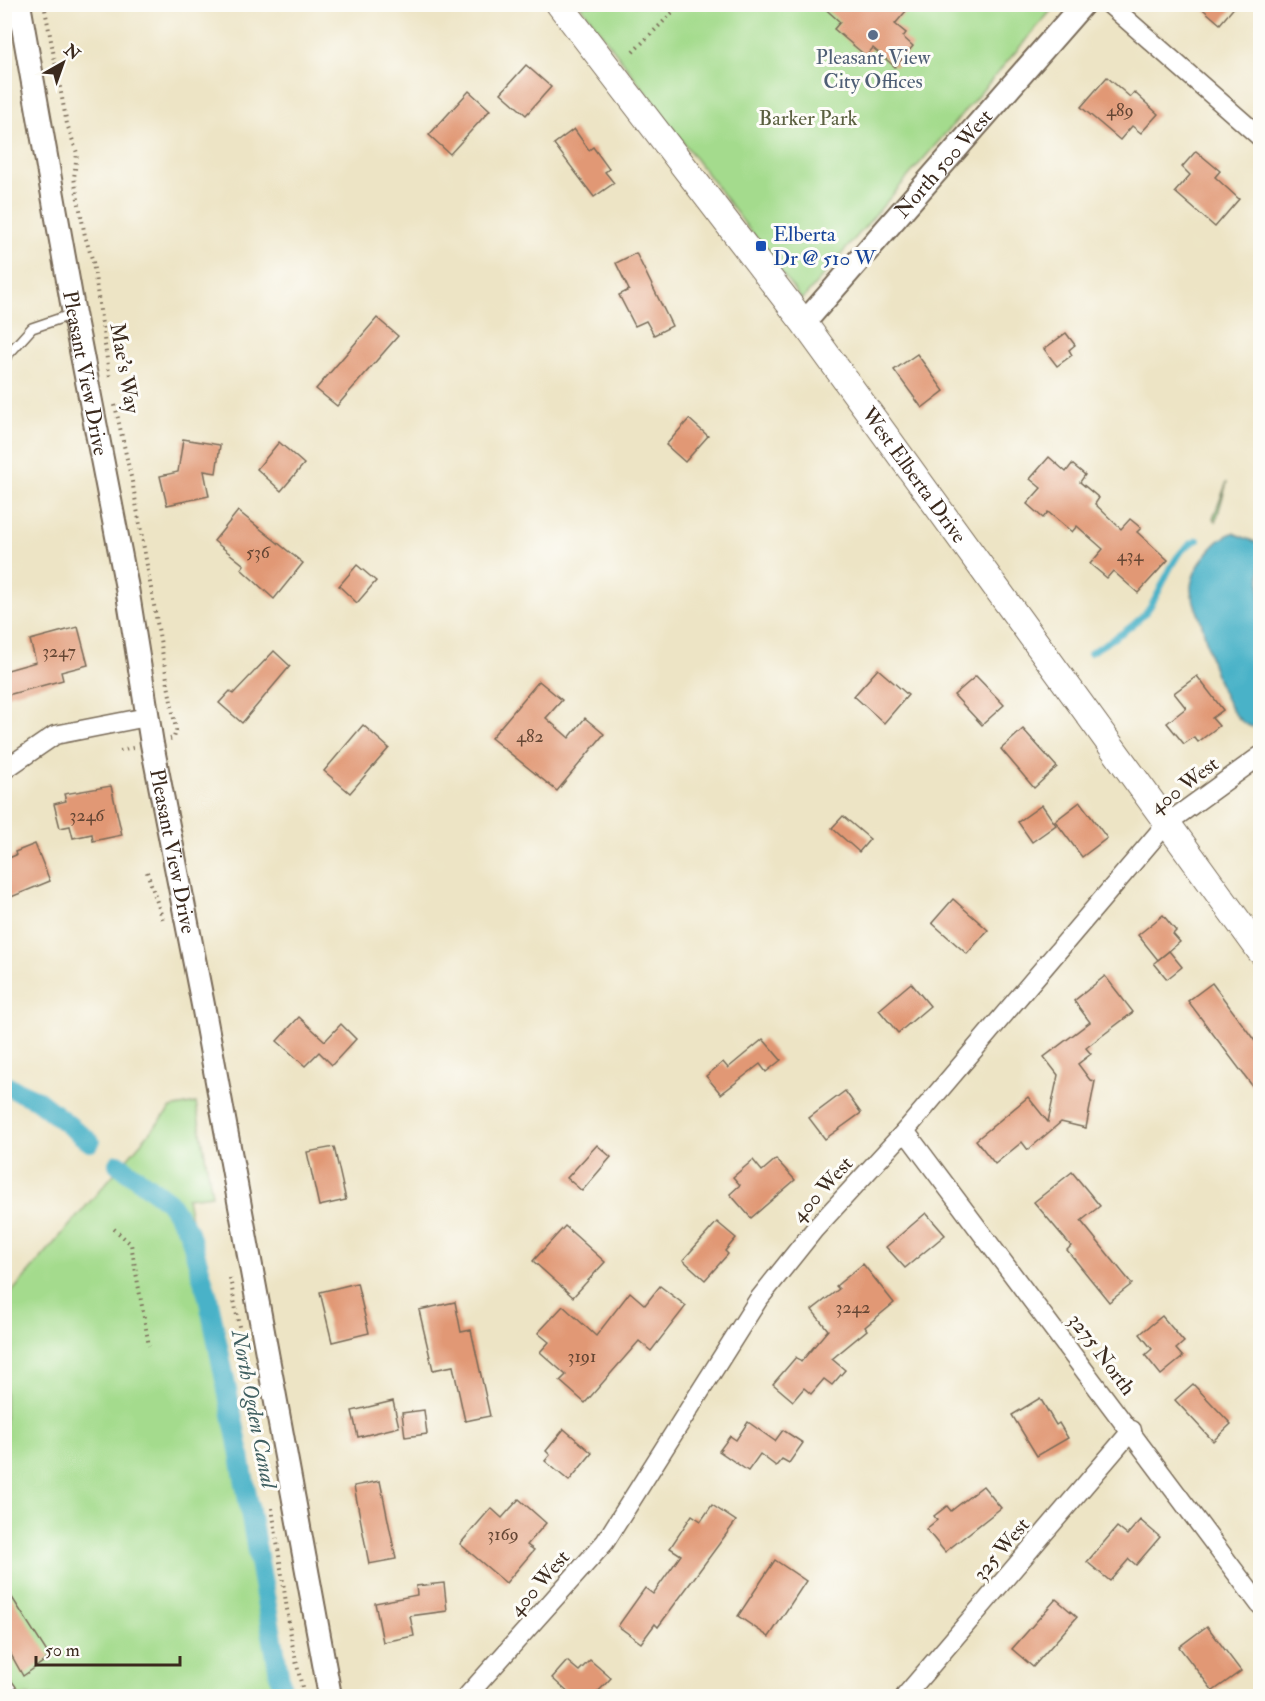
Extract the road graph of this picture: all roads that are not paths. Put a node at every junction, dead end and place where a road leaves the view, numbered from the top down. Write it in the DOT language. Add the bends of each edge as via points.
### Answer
graph roads {
  1 [pos="19,4"];
  2 [pos="559,4"];
  3 [pos="1083,4"];
  4 [pos="1109,4"];
  5 [pos="1260,137"];
  6 [pos="74,314"];
  7 [pos="804,322"];
  8 [pos="4,359"];
  9 [pos="147,717"];
  10 [pos="1260,756"];
  11 [pos="4,770"];
  12 [pos="1166,824"];
  13 [pos="1260,951"];
  14 [pos="905,1131"];
  15 [pos="1132,1430"];
  16 [pos="1260,1605"];
  17 [pos="4,1679"];
  18 [pos="16,1696"];
  19 [pos="330,1696"];
  20 [pos="467,1696"];
  21 [pos="905,1696"];
  1 -- 6 [label="street, Pleasant View Drive"];
  2 -- 7 [label="main road, West Elberta Drive"];
  3 -- 7 [label="street, North 500 West"];
  4 -- 5 [label="street"];
  6 -- 8 [label="lane" via="32,328"];
  6 -- 9 [label="street, Pleasant View Drive" via="127,588"];
  7 -- 12 [label="main road, West Elberta Drive"];
  9 -- 11 [label="street" via="55,735"];
  9 -- 19 [label="street, Pleasant View Drive"];
  10 -- 12 [label="street, 400 West"];
  12 -- 13 [label="main road, West Elberta Drive"];
  12 -- 14 [label="street, 400 West"];
  14 -- 15 [label="street, 3275 North"];
  14 -- 20 [label="street, 400 West" via="814,1230 758,1300 605,1542"];
  15 -- 16 [label="street, 3275 North"];
  15 -- 21 [label="street, 325 West"];
  17 -- 18 [label="lane"];
}
